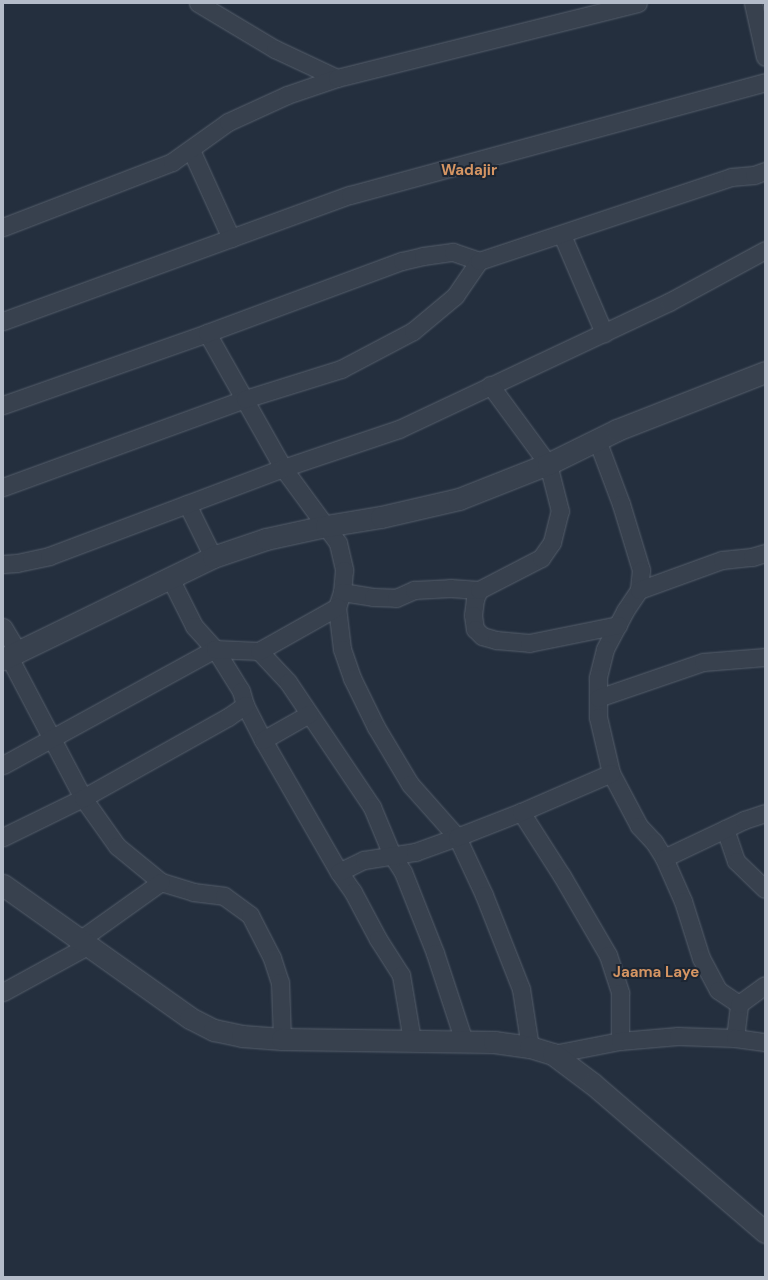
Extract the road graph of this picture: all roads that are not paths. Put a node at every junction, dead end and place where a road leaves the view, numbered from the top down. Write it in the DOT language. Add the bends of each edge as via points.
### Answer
graph roads {
  1 [pos="198,3"];
  2 [pos="638,3"];
  3 [pos="753,3"];
  4 [pos="765,57"];
  5 [pos="337,78"];
  6 [pos="765,82"];
  7 [pos="191,150"];
  8 [pos="765,171"];
  9 [pos="3,227"];
  10 [pos="562,235"];
  11 [pos="231,238"];
  12 [pos="765,250"];
  13 [pos="479,261"];
  14 [pos="3,321"];
  15 [pos="208,333"];
  16 [pos="604,333"];
  17 [pos="765,372"];
  18 [pos="490,386"];
  19 [pos="245,399"];
  20 [pos="3,405"];
  21 [pos="597,440"];
  22 [pos="548,464"];
  23 [pos="283,468"];
  24 [pos="3,487"];
  25 [pos="188,504"];
  26 [pos="326,526"];
  27 [pos="765,553"];
  28 [pos="213,557"];
  29 [pos="3,564"];
  30 [pos="170,578"];
  31 [pos="479,590"];
  32 [pos="639,590"];
  33 [pos="340,599"];
  34 [pos="618,625"];
  35 [pos="3,627"];
  36 [pos="215,649"];
  37 [pos="258,651"];
  38 [pos="10,656"];
  39 [pos="765,658"];
  40 [pos="598,698"];
  41 [pos="245,706"];
  42 [pos="309,714"];
  43 [pos="52,739"];
  44 [pos="263,740"];
  45 [pos="3,765"];
  46 [pos="611,773"];
  47 [pos="83,798"];
  48 [pos="521,812"];
  49 [pos="765,813"];
  50 [pos="725,829"];
  51 [pos="3,837"];
  52 [pos="457,837"];
  53 [pos="392,855"];
  54 [pos="664,858"];
  55 [pos="339,872"];
  56 [pos="758,876"];
  57 [pos="161,882"];
  58 [pos="5,889"];
  59 [pos="765,889"];
  60 [pos="85,942"];
  61 [pos="765,985"];
  62 [pos="3,992"];
  63 [pos="739,1004"];
  64 [pos="735,1038"];
  65 [pos="282,1039"];
  66 [pos="412,1040"];
  67 [pos="464,1041"];
  68 [pos="620,1041"];
  69 [pos="765,1042"];
  70 [pos="530,1047"];
  71 [pos="553,1054"];
  72 [pos="762,1226"];
  1 -- 5 [label="street" via="275,49"];
  2 -- 5 [label="street"];
  3 -- 4 [label="street"];
  5 -- 7 [label="street" via="287,95 228,122"];
  6 -- 11 [label="street" via="350,195"];
  7 -- 9 [label="street" via="172,162"];
  7 -- 11 [label="street"];
  8 -- 10 [label="street" via="754,175 731,177"];
  10 -- 13 [label="street"];
  10 -- 16 [label="street"];
  11 -- 14 [label="street"];
  12 -- 16 [label="street" via="676,299"];
  13 -- 15 [label="street" via="453,252 402,261"];
  13 -- 19 [label="street" via="455,296 413,331 341,369"];
  15 -- 19 [label="street"];
  15 -- 20 [label="street"];
  16 -- 18 [label="street"];
  17 -- 21 [label="street"];
  18 -- 22 [label="street"];
  18 -- 23 [label="street" via="398,429"];
  19 -- 23 [label="street"];
  19 -- 24 [label="street"];
  21 -- 22 [label="street"];
  21 -- 32 [label="street" via="621,504 641,570"];
  22 -- 26 [label="street" via="460,499 381,517"];
  22 -- 31 [label="street" via="560,511 552,542 541,558"];
  23 -- 25 [label="street"];
  23 -- 26 [label="street"];
  25 -- 28 [label="street"];
  25 -- 29 [label="street" via="49,556"];
  26 -- 28 [label="street" via="266,540"];
  26 -- 33 [label="street" via="338,543 344,570"];
  27 -- 32 [label="street" via="722,560"];
  28 -- 30 [label="street"];
  30 -- 36 [label="street" via="194,626"];
  30 -- 38 [label="street"];
  31 -- 33 [label="street" via="414,590 396,598"];
  31 -- 34 [label="street" via="474,604 475,629 482,636 496,640 529,643"];
  32 -- 34 [label="street"];
  33 -- 37 [label="street"];
  33 -- 52 [label="street" via="342,649 352,678 376,727 410,784"];
  34 -- 40 [label="street" via="605,648 598,678"];
  35 -- 38 [label="street"];
  36 -- 37 [label="street"];
  36 -- 41 [label="street" via="241,691"];
  36 -- 43 [label="street"];
  37 -- 42 [label="street" via="288,682"];
  38 -- 43 [label="street"];
  39 -- 40 [label="street" via="703,662"];
  40 -- 46 [label="street" via="598,717"];
  41 -- 44 [label="street"];
  41 -- 47 [label="street"];
  42 -- 44 [label="street"];
  42 -- 53 [label="street" via="372,807"];
  43 -- 45 [label="street"];
  43 -- 47 [label="street"];
  44 -- 55 [label="street"];
  46 -- 48 [label="street"];
  46 -- 54 [label="street" via="639,826"];
  47 -- 51 [label="street"];
  47 -- 57 [label="street" via="118,846"];
  48 -- 52 [label="street"];
  48 -- 68 [label="street" via="608,955 620,993"];
  49 -- 50 [label="street"];
  50 -- 54 [label="street"];
  50 -- 56 [label="street" via="736,861"];
  52 -- 53 [label="street" via="415,852"];
  52 -- 70 [label="street" via="484,895 521,989"];
  53 -- 55 [label="street" via="364,860"];
  53 -- 67 [label="street" via="403,872 435,953"];
  54 -- 63 [label="street" via="683,901 701,958 718,990"];
  55 -- 66 [label="street" via="401,975"];
  56 -- 59 [label="street"];
  57 -- 60 [label="street"];
  57 -- 65 [label="street" via="193,892 224,896 250,915 272,958 280,982"];
  58 -- 60 [label="street"];
  60 -- 62 [label="street"];
  60 -- 65 [label="street" via="190,1018 214,1030 242,1036"];
  61 -- 63 [label="street"];
  63 -- 64 [label="street"];
  64 -- 68 [label="street" via="678,1036"];
  64 -- 69 [label="street"];
  65 -- 66 [label="street"];
  66 -- 67 [label="street"];
  67 -- 70 [label="street"];
  68 -- 71 [label="street"];
  70 -- 71 [label="street"];
  71 -- 72 [label="street" via="593,1084"];
}
